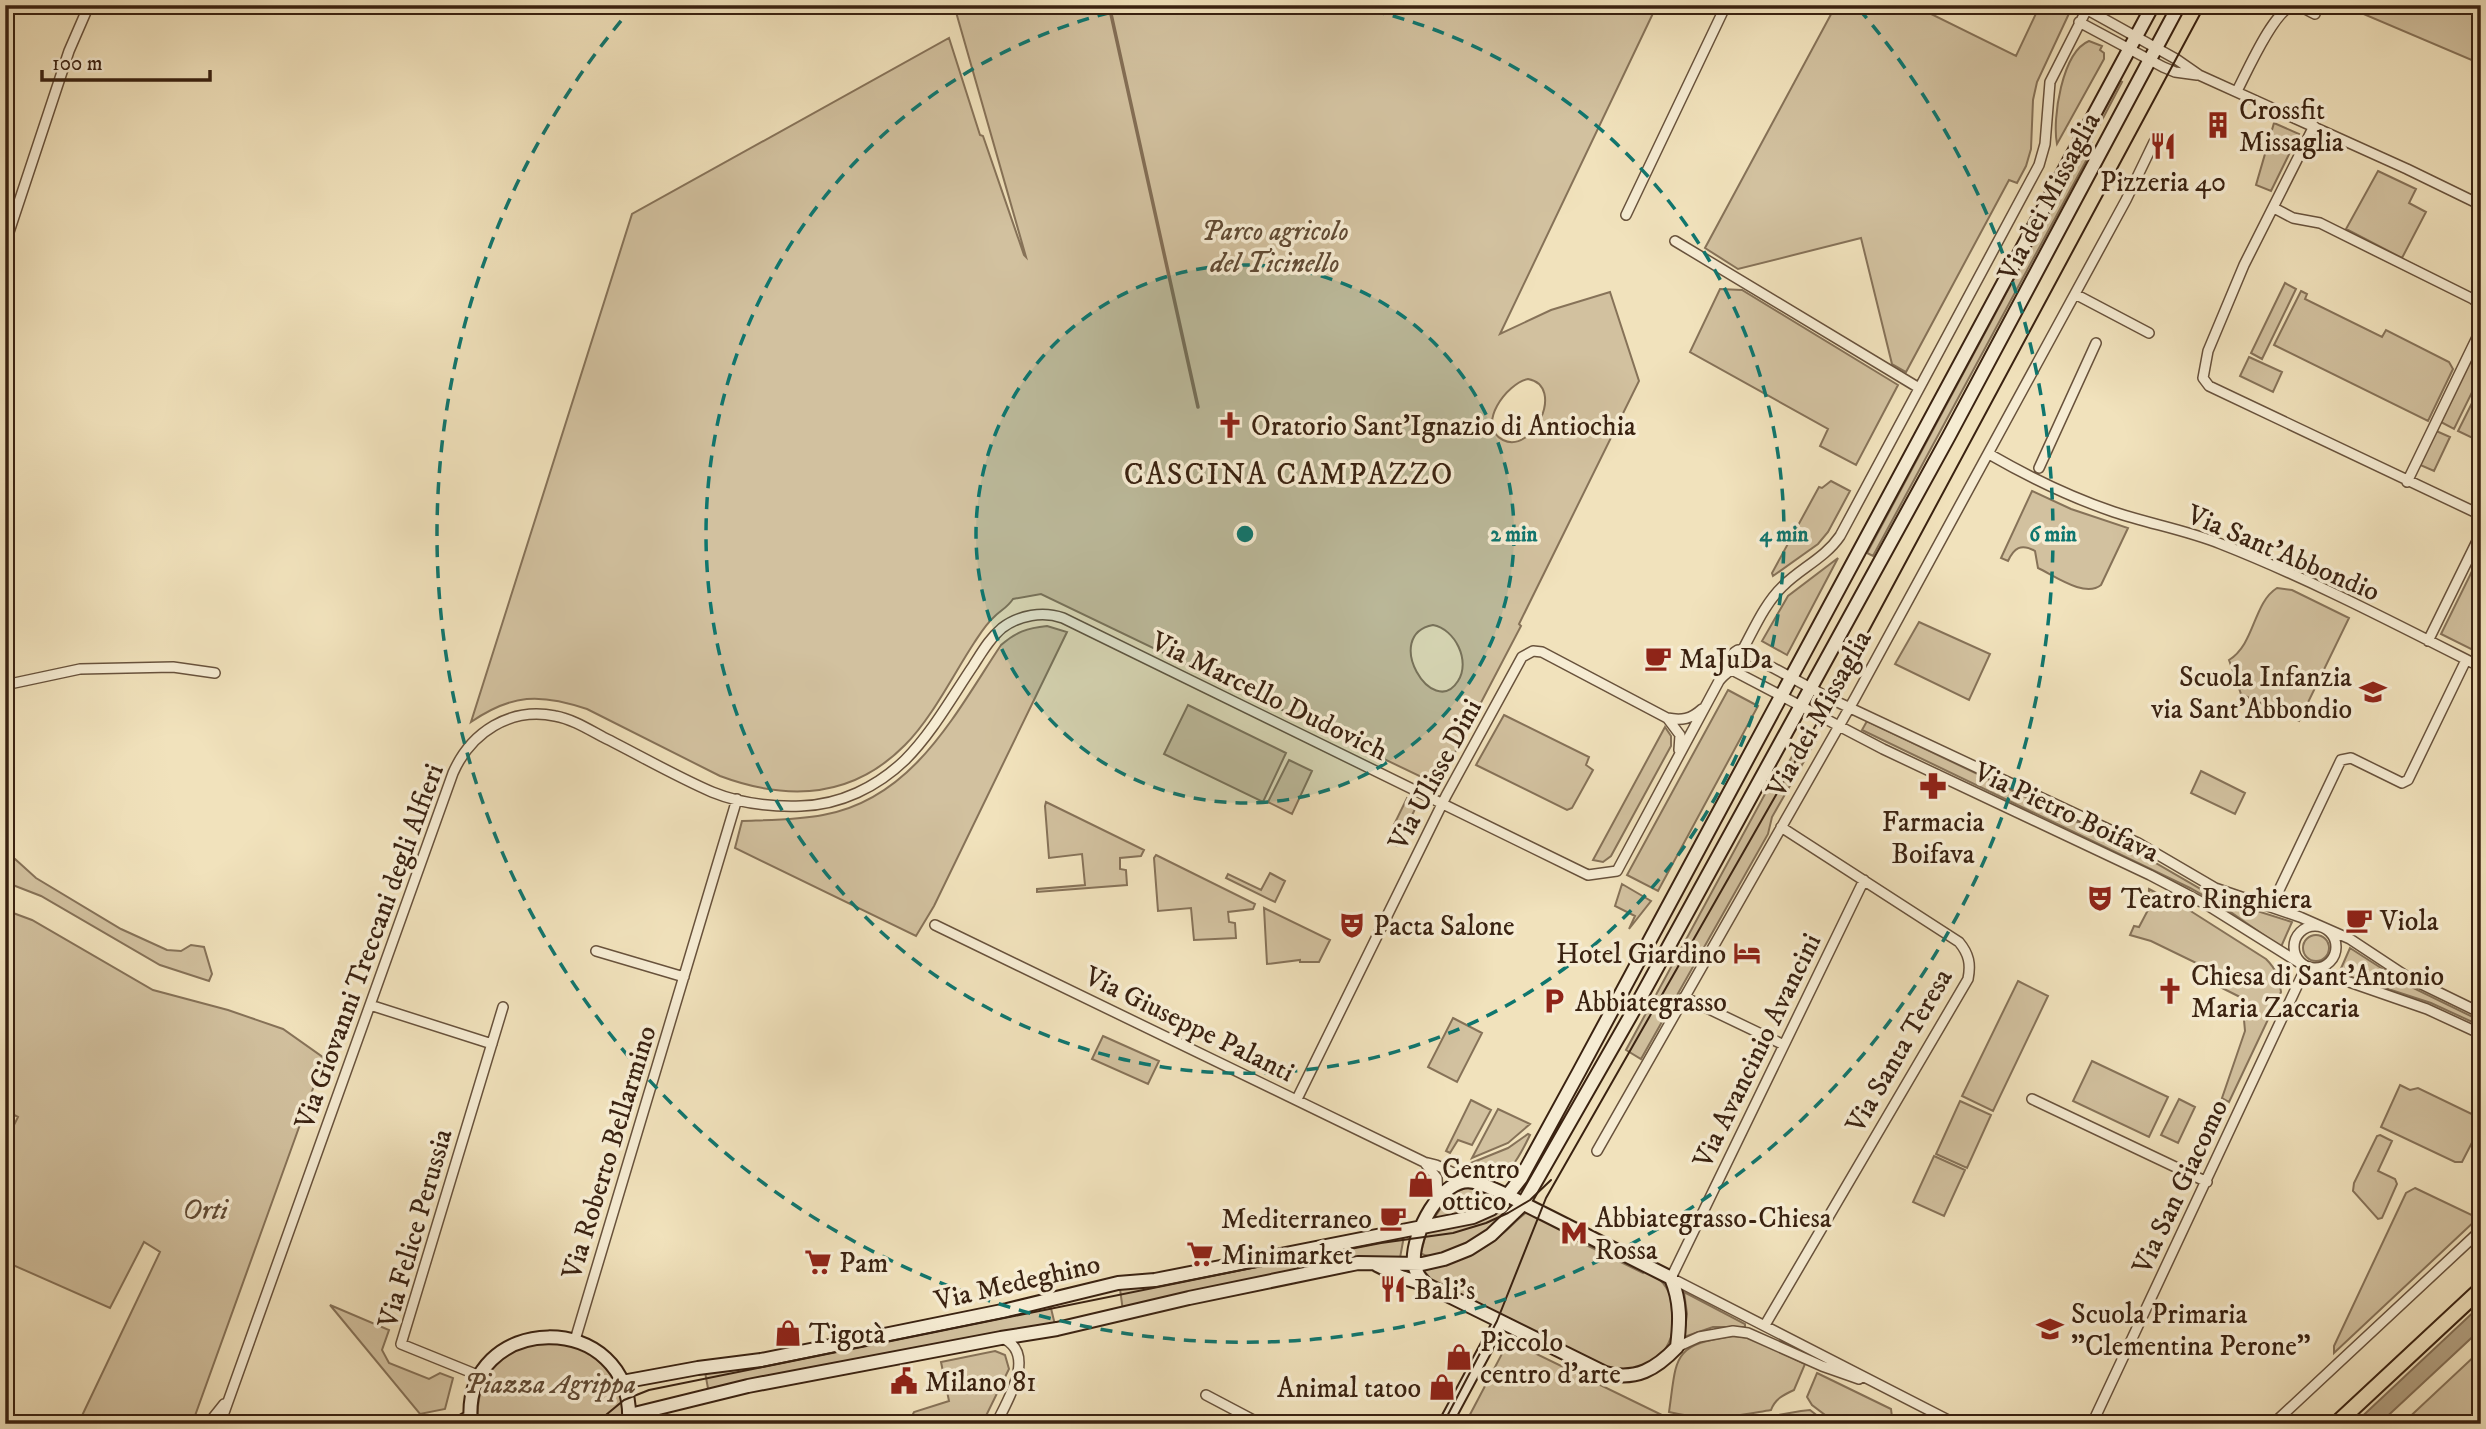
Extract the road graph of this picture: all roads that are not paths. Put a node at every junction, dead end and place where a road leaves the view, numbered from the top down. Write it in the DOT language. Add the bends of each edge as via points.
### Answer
graph roads {
  1 [pos="89,5"];
  2 [pos="1726,5"];
  3 [pos="2152,5"];
  4 [pos="2179,5"];
  5 [pos="2087,7"];
  6 [pos="2315,14"];
  7 [pos="2079,22"];
  8 [pos="2136,37"];
  9 [pos="2156,47"];
  10 [pos="2130,49"];
  11 [pos="2149,60"];
  12 [pos="2199,75"];
  13 [pos="2237,91"];
  14 [pos="2314,126"];
  15 [pos="2154,142"];
  16 [pos="2481,205"];
  17 [pos="2274,208"];
  18 [pos="1626,215"];
  19 [pos="1675,242"];
  20 [pos="5,244"];
  21 [pos="2075,294"];
  22 [pos="2481,306"];
  23 [pos="2481,329"];
  24 [pos="2149,333"];
  25 [pos="2096,343"];
  26 [pos="1919,388"];
  27 [pos="1989,454"];
  28 [pos="2039,468"];
  29 [pos="2407,482"];
  30 [pos="2481,515"];
  31 [pos="2481,533"];
  32 [pos="1066,620"];
  33 [pos="2428,641"];
  34 [pos="1742,651"];
  35 [pos="2466,660"];
  36 [pos="2481,667"];
  37 [pos="1730,669"];
  38 [pos="215,673"];
  39 [pos="1792,678"];
  40 [pos="5,685"];
  41 [pos="1811,688"];
  42 [pos="1782,697"];
  43 [pos="1706,705"];
  44 [pos="1800,707"];
  45 [pos="1850,707"];
  46 [pos="1667,718"];
  47 [pos="1839,727"];
  48 [pos="1676,761"];
  49 [pos="737,799"];
  50 [pos="1442,804"];
  51 [pos="1781,827"];
  52 [pos="1607,873"];
  53 [pos="1864,880"];
  54 [pos="2271,907"];
  55 [pos="935,925"];
  56 [pos="2323,927"];
  57 [pos="596,951"];
  58 [pos="2306,967"];
  59 [pos="684,977"];
  60 [pos="1684,997"];
  61 [pos="370,1005"];
  62 [pos="503,1007"];
  63 [pos="2481,1013"];
  64 [pos="2481,1034"];
  65 [pos="492,1044"];
  66 [pos="1784,1045"];
  67 [pos="1297,1099"];
  68 [pos="2032,1099"];
  69 [pos="1597,1152"];
  70 [pos="1424,1162"];
  71 [pos="1473,1182"];
  72 [pos="2207,1182"];
  73 [pos="1507,1196"];
  74 [pos="1438,1197"];
  75 [pos="1523,1204"];
  76 [pos="1423,1227"];
  77 [pos="2481,1230"];
  78 [pos="1374,1263"];
  79 [pos="1414,1263"];
  80 [pos="1671,1278"];
  81 [pos="1427,1285"];
  82 [pos="2481,1289"];
  83 [pos="1500,1322"];
  84 [pos="1765,1325"];
  85 [pos="1001,1338"];
  86 [pos="575,1340"];
  87 [pos="1677,1347"];
  88 [pos="480,1376"];
  89 [pos="622,1381"];
  90 [pos="1883,1388"];
  91 [pos="1206,1395"];
  92 [pos="229,1397"];
  93 [pos="630,1419"];
  94 [pos="471,1420"];
  95 [pos="208,1424"];
  96 [pos="220,1424"];
  97 [pos="458,1424"];
  98 [pos="996,1424"];
  99 [pos="1261,1424"];
  100 [pos="1446,1424"];
  101 [pos="1956,1424"];
  102 [pos="2092,1424"];
  103 [pos="2273,1424"];
  104 [pos="2336,1424"];
  1 -- 20 [label="street" via="69,51"];
  2 -- 18 [label="street"];
  3 -- 8 [label="main road, Via dei Missaglia"];
  4 -- 9 [label="main road, Via dei Missaglia"];
  5 -- 7 [label="street, Via dei Missaglia"];
  5 -- 8 [label="street, Via dei Missaglia"];
  6 -- 13 [label="street" via="2290,6 2278,16"];
  7 -- 10 [label="street"];
  7 -- 26 [label="street, Via dei Missaglia" via="2050,82 2039,165"];
  8 -- 9 [label="street, Via dei Missaglia"];
  8 -- 10 [label="main road, Via dei Missaglia"];
  9 -- 11 [label="main road, Via dei Missaglia"];
  9 -- 12 [label="street"];
  10 -- 11 [label="street"];
  10 -- 39 [label="main road, Via dei Missaglia"];
  11 -- 12 [label="street" via="2175,72"];
  11 -- 41 [label="main road, Via dei Missaglia"];
  12 -- 13 [label="street"];
  13 -- 14 [label="street"];
  14 -- 16 [label="street"];
  14 -- 17 [label="street"];
  15 -- 21 [label="street, Via dei Missaglia"];
  17 -- 22 [label="street" via="2292,218 2320,223"];
  17 -- 29 [label="street" via="2216,331 2202,373 2204,382"];
  19 -- 26 [label="street"];
  21 -- 24 [label="street"];
  21 -- 27 [label="street, Via dei Missaglia"];
  23 -- 29 [label="street"];
  25 -- 28 [label="street"];
  26 -- 34 [label="street, Via dei Missaglia" via="1840,536 1778,590"];
  27 -- 33 [label="street, Via Sant'Abbondio" via="2065,494 2250,556"];
  27 -- 45 [label="street, Via dei Missaglia"];
  29 -- 30 [label="street"];
  31 -- 33 [label="street"];
  32 -- 49 [label="street, Via Giovanni Treccani degli Alfieri" via="1035,615 1004,626 920,744 870,787 817,805 783,806"];
  32 -- 50 [label="street, Via Marcello Dudovich"];
  33 -- 35 [label="street, Via Sant'Abbondio"];
  34 -- 37 [label="street, Via dei Missaglia" via="1743,659"];
  34 -- 39 [label="street, Via dei Missaglia"];
  35 -- 36 [label="street, Via Sant'Abbondio"];
  35 -- 54 [label="street" via="2410,777 2402,783 2351,758 2341,760"];
  37 -- 42 [label="street, Via dei Missaglia"];
  37 -- 43 [label="street, Via dei Missaglia"];
  38 -- 40 [label="street" via="173,667 80,669"];
  39 -- 41 [label="street, Via dei Missaglia"];
  39 -- 42 [label="main road, Via dei Missaglia"];
  41 -- 44 [label="main road, Via dei Missaglia"];
  41 -- 45 [label="street, Via Pietro Boifava"];
  42 -- 44 [label="street, Via dei Missaglia"];
  42 -- 73 [label="main road, Via dei Missaglia"];
  43 -- 46 [label="street" via="1688,719"];
  43 -- 48 [label="street, Via dei Missaglia"];
  44 -- 47 [label="street, Via Pietro Boifava"];
  44 -- 75 [label="main road, Via dei Missaglia"];
  45 -- 47 [label="street, Via dei Missaglia"];
  45 -- 54 [label="street, Via Pietro Boifava" via="2114,831 2215,888"];
  46 -- 48 [label="street, Via dei Missaglia" via="1680,735"];
  46 -- 50 [label="street, Via Ulisse Dini" via="1548,654 1528,653"];
  47 -- 51 [label="street, Via dei Missaglia"];
  47 -- 58 [label="street, Via Pietro Boifava" via="2150,875"];
  48 -- 52 [label="street, Via dei Missaglia" via="1617,871"];
  49 -- 59 [label="street, Via Roberto Bellarmino"];
  49 -- 61 [label="street, Via Giovanni Treccani degli Alfieri" via="713,792 567,719 533,714 499,722 471,743 456,767"];
  50 -- 52 [label="street, Via Marcello Dudovich" via="1588,875"];
  50 -- 67 [label="street, Via Ulisse Dini"];
  51 -- 53 [label="street, Via Santa Teresa"];
  51 -- 60 [label="street, Via dei Missaglia"];
  53 -- 66 [label="street, Via Avancinio Avancini"];
  53 -- 84 [label="street, Via Santa Teresa" via="1959,942 1969,958 1968,978"];
  54 -- 56 [label="street, Via Pietro Boifava"];
  55 -- 67 [label="street, Via Giuseppe Palanti"];
  56 -- 58 [label="street" via="2310,926 2295,939 2297,958"];
  56 -- 58 [label="street" via="2333,935 2336,953 2325,966"];
  56 -- 63 [label="street, Via Pietro Boifava" via="2409,978"];
  57 -- 59 [label="street"];
  58 -- 64 [label="street, Via Pietro Boifava" via="2427,1009"];
  58 -- 72 [label="street, Via San Giacomo"];
  59 -- 86 [label="street, Via Roberto Bellarmino"];
  60 -- 66 [label="street"];
  60 -- 69 [label="street, Via dei Missaglia"];
  61 -- 65 [label="street"];
  61 -- 92 [label="street, Via Giovanni Treccani degli Alfieri"];
  62 -- 65 [label="street, Via Felice Perussia"];
  65 -- 88 [label="street, Via Felice Perussia" via="401,1344"];
  66 -- 80 [label="street, Via Avancinio Avancini"];
  67 -- 70 [label="street, Via Giuseppe Palanti"];
  68 -- 72 [label="street"];
  70 -- 71 [label="street, Via Giuseppe Palanti"];
  70 -- 74 [label="street" via="1437,1178"];
  71 -- 73 [label="main road"];
  71 -- 74 [label="main road" via="1454,1185"];
  72 -- 102 [label="street, Via San Giacomo"];
  73 -- 75 [label="main road"];
  73 -- 76 [label="main road, Via Medeghino" via="1473,1217"];
  74 -- 76 [label="main road"];
  75 -- 79 [label="main road, Via dei Missaglia" via="1469,1249 1444,1259"];
  75 -- 80 [label="main road"];
  76 -- 79 [label="main road"];
  76 -- 89 [label="main road, Via Medeghino" via="1154,1280 1118,1283 761,1360"];
  77 -- 103 [label="street"];
  78 -- 79 [label="main road, Via Medeghino"];
  78 -- 81 [label="main road"];
  78 -- 85 [label="main road, Via Medeghino"];
  79 -- 81 [label="main road"];
  80 -- 84 [label="street"];
  80 -- 87 [label="main road" via="1680,1307"];
  81 -- 83 [label="main road"];
  82 -- 104 [label="main road"];
  83 -- 87 [label="main road" via="1614,1375 1649,1371"];
  83 -- 100 [label="main road"];
  84 -- 90 [label="street"];
  85 -- 93 [label="main road, Via Medeghino" via="748,1386"];
  85 -- 98 [label="street" via="1017,1350 1018,1372"];
  86 -- 88 [label="main road" via="554,1336 525,1340 499,1354"];
  86 -- 89 [label="main road" via="607,1360"];
  87 -- 90 [label="street" via="1699,1337 1733,1331 1759,1336"];
  88 -- 94 [label="main road"];
  89 -- 93 [label="main road"];
  90 -- 101 [label="street"];
  91 -- 99 [label="street"];
  92 -- 95 [label="street, Via Giovanni Treccani degli Alfieri"];
  92 -- 96 [label="street, Via Giovanni Treccani degli Alfieri"];
  94 -- 97 [label="main road"];
}
